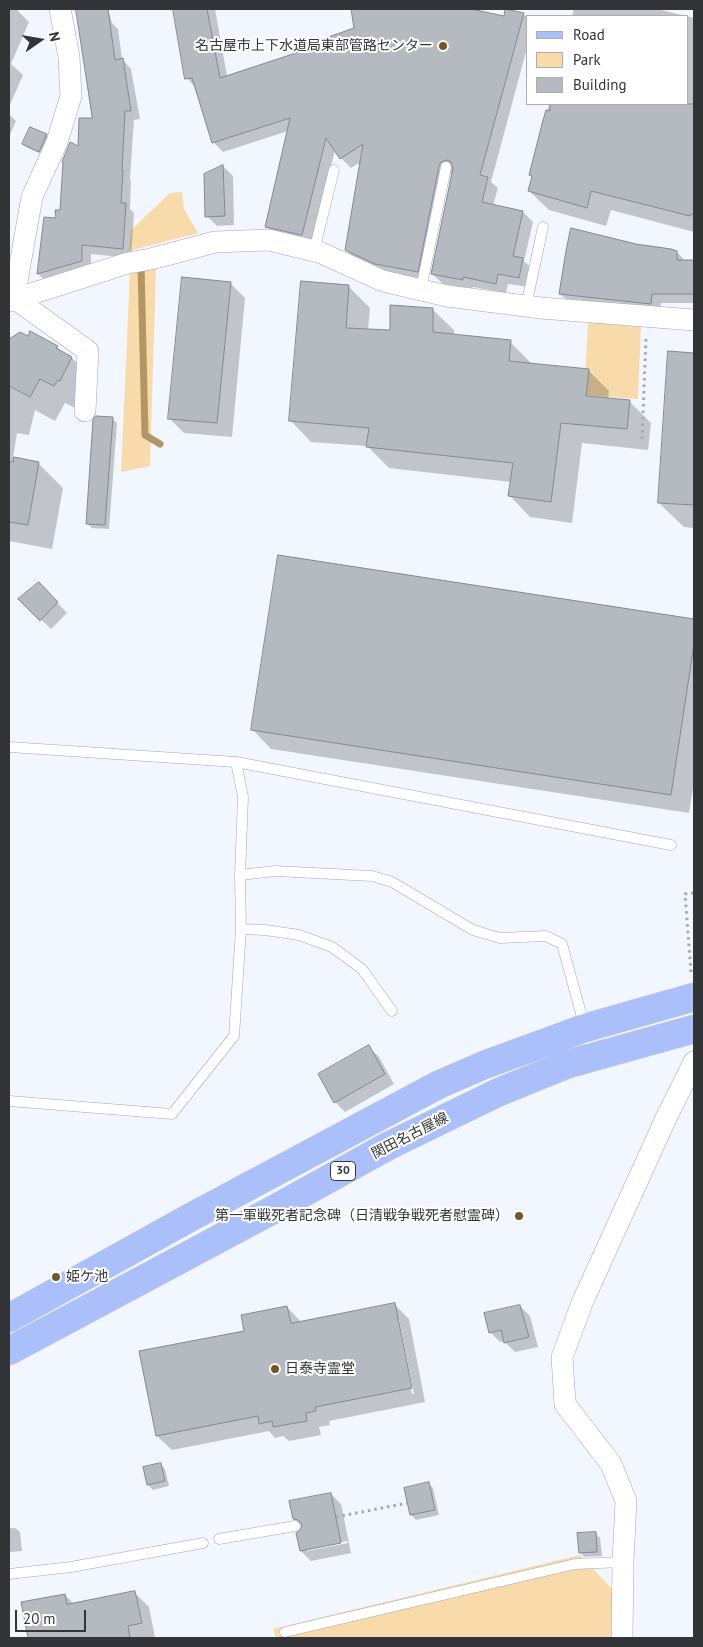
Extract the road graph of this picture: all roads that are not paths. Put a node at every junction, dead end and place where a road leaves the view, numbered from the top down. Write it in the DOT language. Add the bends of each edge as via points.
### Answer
graph roads {
  1 [pos="60,9"];
  2 [pos="446,167"];
  3 [pos="334,170"];
  4 [pos="543,228"];
  5 [pos="314,251"];
  6 [pos="421,289"];
  7 [pos="11,299"];
  8 [pos="526,306"];
  9 [pos="694,320"];
  10 [pos="85,411"];
  11 [pos="9,747"];
  12 [pos="236,762"];
  13 [pos="671,845"];
  14 [pos="240,875"];
  15 [pos="241,929"];
  16 [pos="693,988"];
  17 [pos="392,1011"];
  18 [pos="585,1028"];
  19 [pos="694,1029"];
  20 [pos="694,1062"];
  21 [pos="9,1101"];
  22 [pos="9,1318"];
  23 [pos="9,1351"];
  24 [pos="295,1526"];
  25 [pos="218,1539"];
  26 [pos="203,1543"];
  27 [pos="623,1562"];
  28 [pos="9,1574"];
  29 [pos="285,1632"];
  30 [pos="622,1638"];
  1 -- 7 [label="street" via="70,57 71,96 57,142 32,198"];
  2 -- 6 [label="lane"];
  3 -- 5 [label="lane"];
  4 -- 8 [label="lane"];
  5 -- 6 [label="street" via="383,281"];
  5 -- 7 [label="street" via="269,240 215,242 128,263"];
  6 -- 8 [label="street" via="447,296"];
  7 -- 10 [label="street" via="88,352"];
  8 -- 9 [label="street"];
  11 -- 12 [label="lane"];
  12 -- 13 [label="lane"];
  12 -- 14 [label="lane" via="243,797"];
  14 -- 15 [label="lane"];
  14 -- 18 [label="lane" via="275,871 372,876 392,882 473,930 500,938 546,936 562,944"];
  15 -- 17 [label="lane" via="299,935 332,947 362,969"];
  15 -- 21 [label="lane" via="234,1036 172,1114"];
  16 -- 18 [label="main road, 30"];
  18 -- 22 [label="main road, 30" via="484,1064 438,1085"];
  19 -- 23 [label="main road, 関田名古屋線 / 30" via="568,1064 498,1092 388,1146"];
  20 -- 27 [label="street" via="586,1294 562,1356 565,1404 611,1464 626,1501"];
  24 -- 25 [label="lane"];
  26 -- 28 [label="lane" via="71,1567"];
  27 -- 29 [label="lane" via="575,1564"];
  27 -- 30 [label="street"];
}
